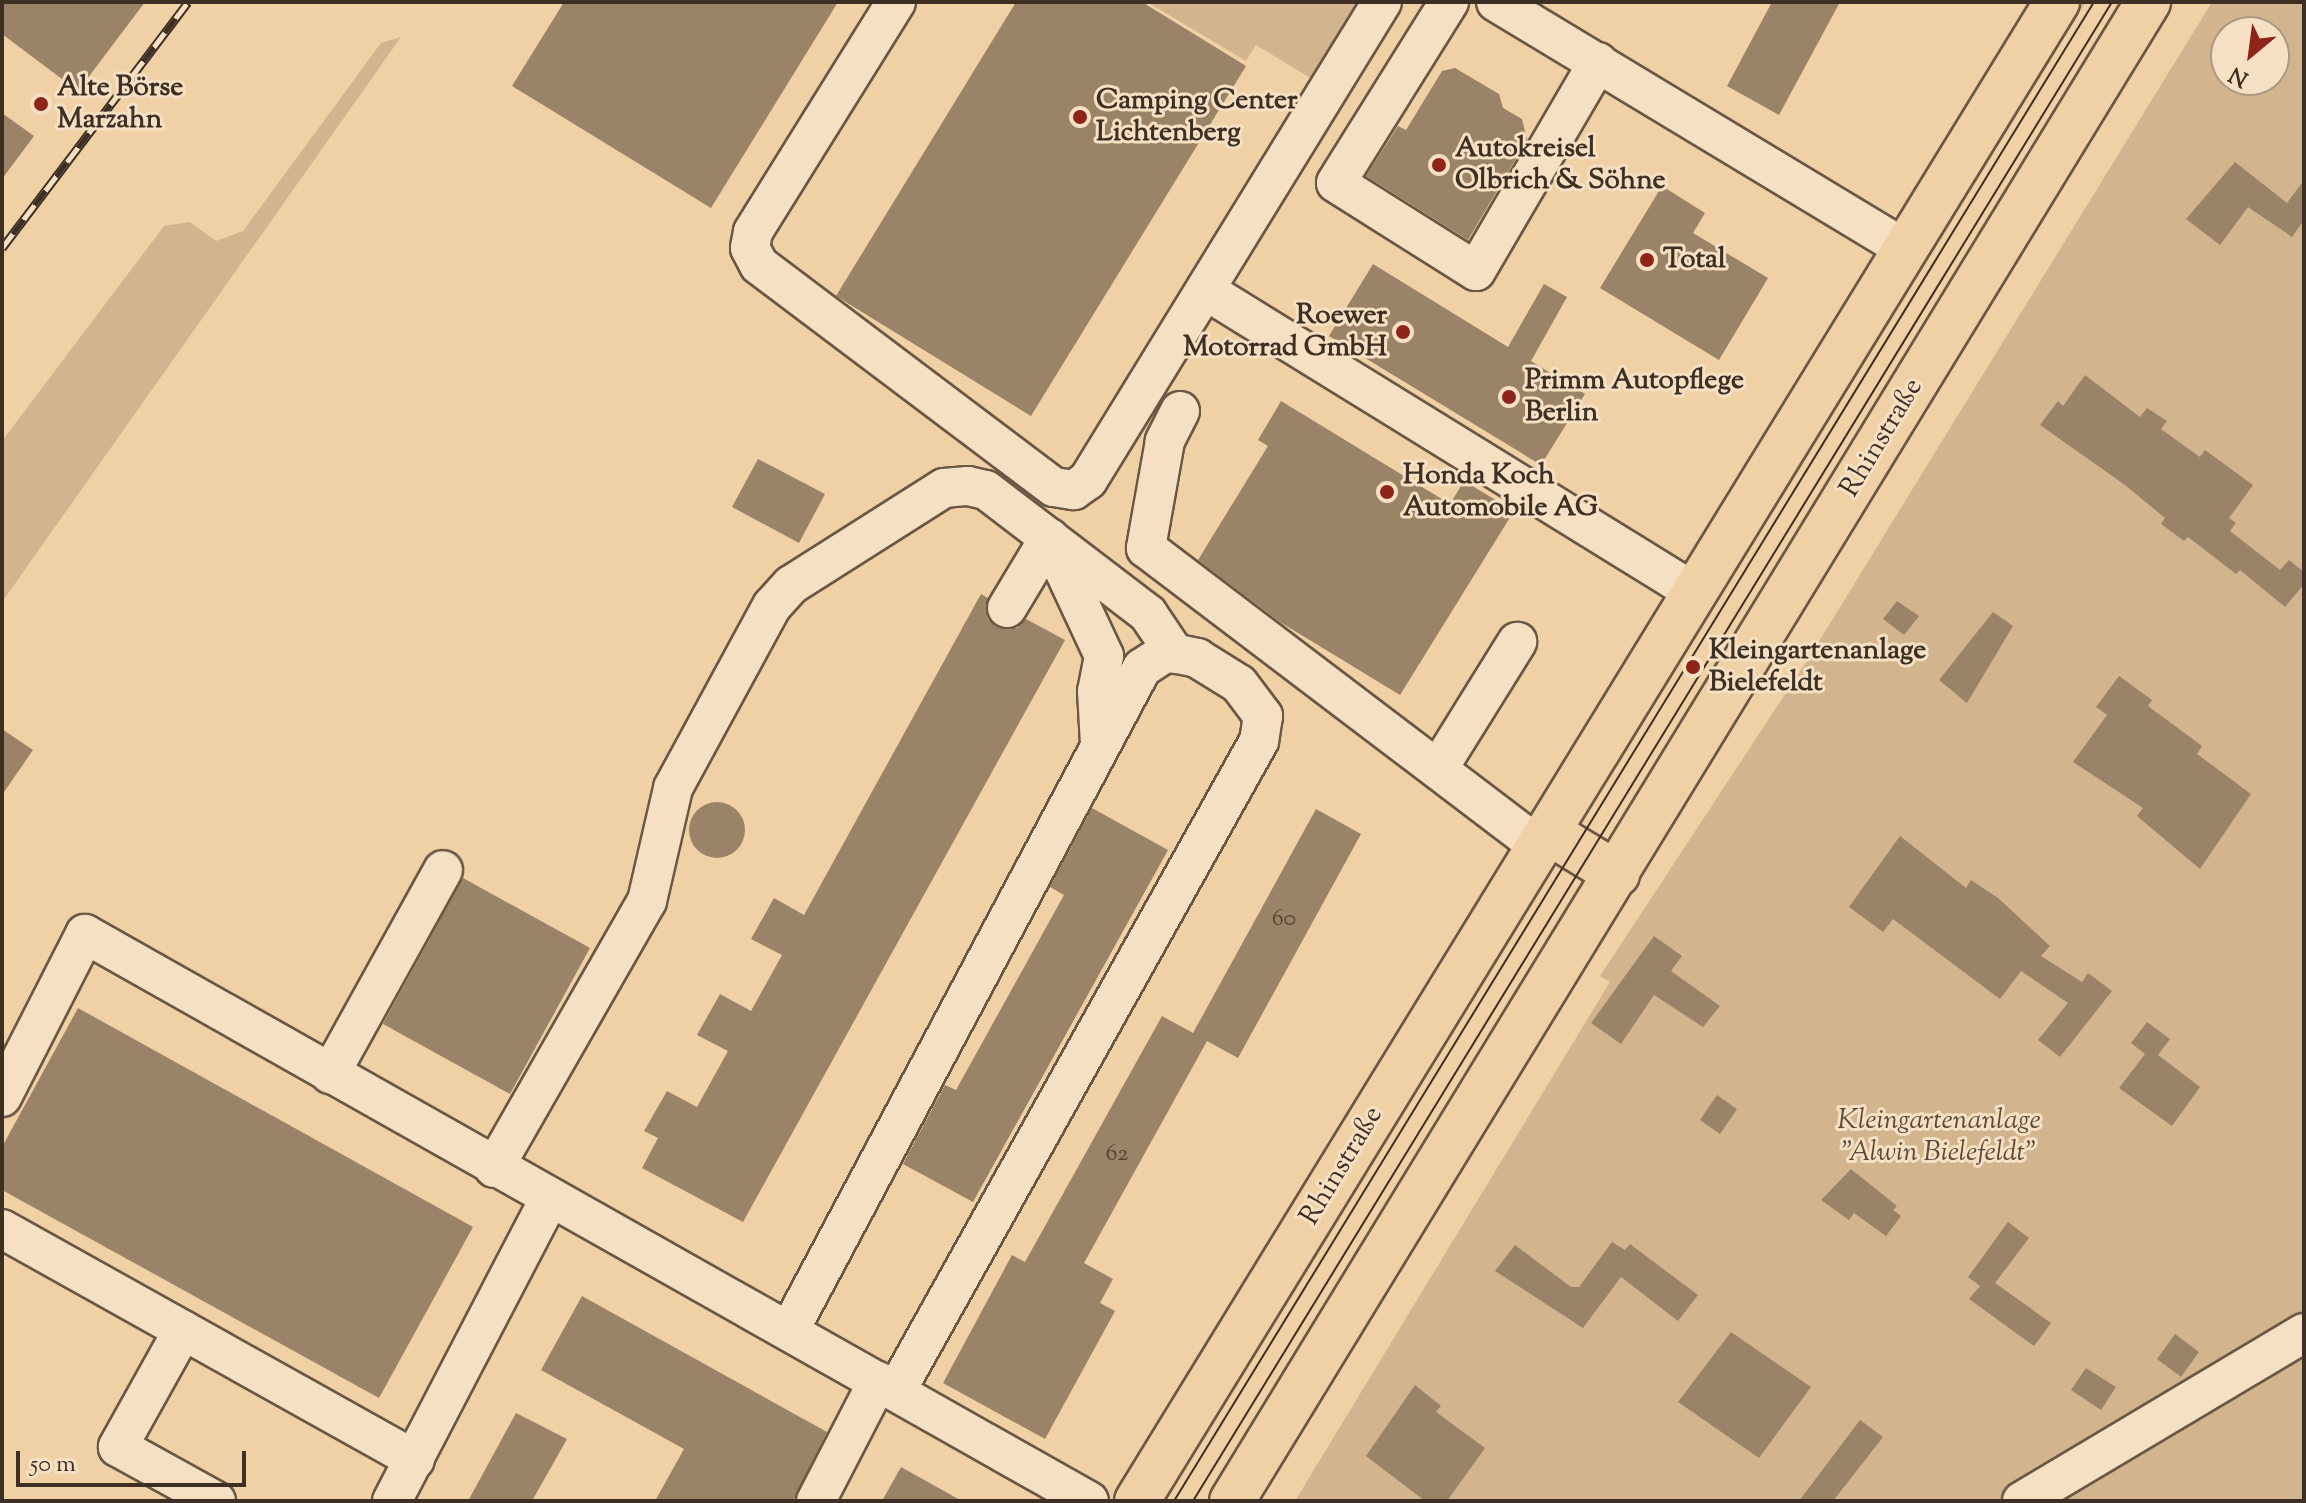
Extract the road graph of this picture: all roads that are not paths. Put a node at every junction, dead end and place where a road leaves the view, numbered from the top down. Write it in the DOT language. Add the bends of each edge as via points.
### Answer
graph roads {
  1 [pos="896,2"];
  2 [pos="1382,2"];
  3 [pos="1449,2"];
  4 [pos="1496,2"];
  5 [pos="2057,2"];
  6 [pos="2148,2"];
  7 [pos="1598,62"];
  8 [pos="1905,249"];
  9 [pos="1205,290"];
  10 [pos="1180,411"];
  11 [pos="1049,538"];
  12 [pos="1694,592"];
  13 [pos="1007,608"];
  14 [pos="1517,642"];
  15 [pos="1175,654"];
  16 [pos="1100,748"];
  17 [pos="1438,769"];
  18 [pos="1544,839"];
  19 [pos="443,870"];
  20 [pos="1617,874"];
  21 [pos="330,1074"];
  22 [pos="2,1097"];
  23 [pos="494,1168"];
  24 [pos="549,1199"];
  25 [pos="2,1229"];
  26 [pos="183,1330"];
  27 [pos="789,1331"];
  28 [pos="2304,1333"];
  29 [pos="887,1386"];
  30 [pos="415,1460"];
  31 [pos="1246,1496"];
  32 [pos="216,1501"];
  33 [pos="392,1501"];
  34 [pos="816,1501"];
  35 [pos="1089,1501"];
  36 [pos="1137,1501"];
  37 [pos="2022,1501"];
  1 -- 9 [label="street" via="753,232 750,248 759,265 1054,487 1074,490 1088,480"];
  2 -- 9 [label="street"];
  3 -- 7 [label="street" via="1336,183 1476,271"];
  4 -- 7 [label="street"];
  5 -- 8 [label="main road, Rhinstraße"];
  6 -- 20 [label="main road, Rhinstraße"];
  7 -- 8 [label="street"];
  8 -- 12 [label="main road, Rhinstraße"];
  9 -- 12 [label="street"];
  10 -- 17 [label="street" via="1165,441 1146,548"];
  11 -- 13 [label="street"];
  11 -- 15 [label="street" via="1148,614"];
  11 -- 16 [label="street" via="1104,656 1097,691"];
  11 -- 23 [label="street" via="986,490 944,488 791,585 772,606 673,788 647,901"];
  12 -- 18 [label="main road, Rhinstraße"];
  14 -- 17 [label="street"];
  15 -- 16 [label="street" via="1167,652 1142,668"];
  15 -- 29 [label="street" via="1197,658 1239,684 1263,716 1259,741"];
  16 -- 27 [label="street"];
  17 -- 18 [label="street"];
  18 -- 20 [label="main road"];
  18 -- 36 [label="main road, Rhinstraße"];
  19 -- 21 [label="street"];
  20 -- 31 [label="main road, Rhinstraße"];
  21 -- 22 [label="street" via="85,934"];
  21 -- 23 [label="street"];
  23 -- 24 [label="street"];
  24 -- 27 [label="street"];
  24 -- 30 [label="street"];
  25 -- 26 [label="street"];
  26 -- 30 [label="street"];
  26 -- 32 [label="street" via="118,1447"];
  27 -- 29 [label="street"];
  28 -- 37 [label="street"];
  29 -- 34 [label="street"];
  29 -- 35 [label="street"];
  30 -- 33 [label="street"];
}
